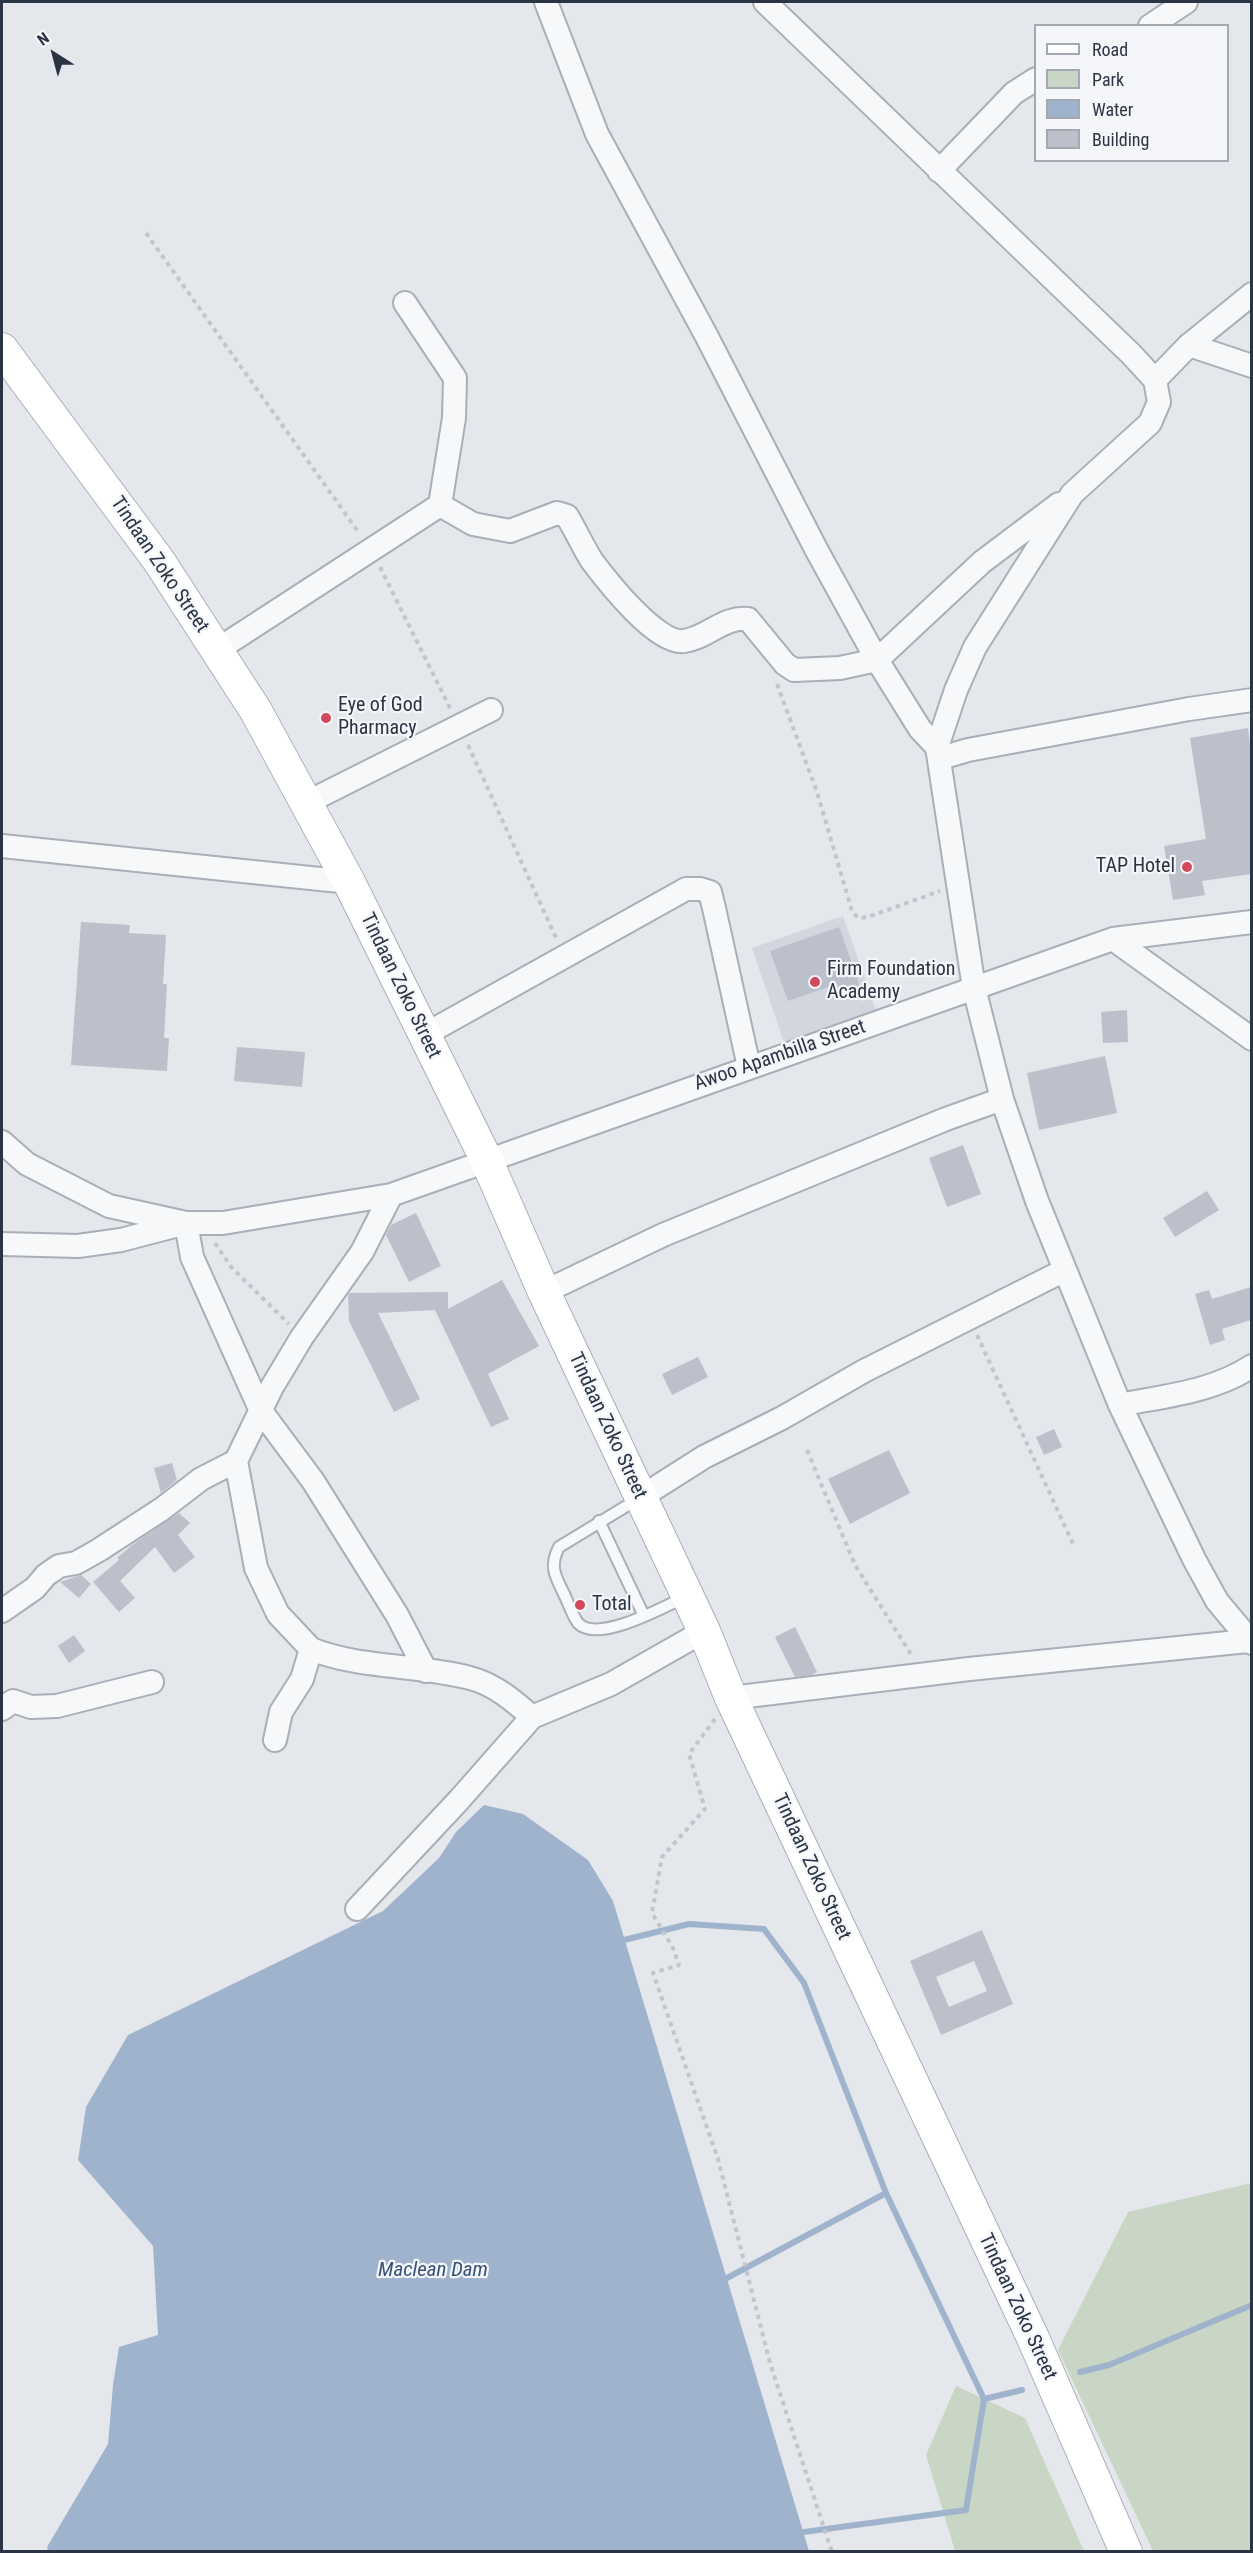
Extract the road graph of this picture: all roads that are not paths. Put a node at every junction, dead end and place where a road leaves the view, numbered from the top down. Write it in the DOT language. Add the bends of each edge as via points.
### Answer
graph roads {
  1 [pos="546,2"];
  2 [pos="765,2"];
  3 [pos="1186,2"];
  4 [pos="1153,24"];
  5 [pos="1034,80"];
  6 [pos="939,171"];
  7 [pos="1251,294"];
  8 [pos="405,303"];
  9 [pos="1189,345"];
  10 [pos="2,349"];
  11 [pos="1251,366"];
  12 [pos="1155,380"];
  13 [pos="1072,494"];
  14 [pos="440,505"];
  15 [pos="217,650"];
  16 [pos="877,660"];
  17 [pos="1251,700"];
  18 [pos="491,710"];
  19 [pos="939,752"];
  20 [pos="306,803"];
  21 [pos="2,846"];
  22 [pos="349,882"];
  23 [pos="1251,922"];
  24 [pos="1113,939"];
  25 [pos="974,988"];
  26 [pos="424,1035"];
  27 [pos="1251,1039"];
  28 [pos="749,1067"];
  29 [pos="1002,1099"];
  30 [pos="2,1142"];
  31 [pos="486,1159"];
  32 [pos="391,1195"];
  33 [pos="193,1223"];
  34 [pos="2,1244"];
  35 [pos="1065,1270"];
  36 [pos="544,1292"];
  37 [pos="1251,1366"];
  38 [pos="1120,1405"];
  39 [pos="261,1411"];
  40 [pos="236,1461"];
  41 [pos="641,1497"];
  42 [pos="599,1521"];
  43 [pos="687,1597"];
  44 [pos="2,1611"];
  45 [pos="644,1616"];
  46 [pos="704,1631"];
  47 [pos="1250,1642"];
  48 [pos="311,1649"];
  49 [pos="426,1671"];
  50 [pos="152,1682"];
  51 [pos="731,1698"];
  52 [pos="2,1709"];
  53 [pos="532,1717"];
  54 [pos="275,1740"];
  55 [pos="357,1909"];
  56 [pos="1126,2552"];
  1 -- 16 [label="street" via="597,134"];
  2 -- 6 [label="street"];
  3 -- 4 [label="street"];
  5 -- 6 [label="street" via="1014,93"];
  6 -- 12 [label="street"];
  7 -- 9 [label="street"];
  8 -- 14 [label="street" via="455,378 454,418"];
  9 -- 11 [label="street"];
  9 -- 12 [label="street"];
  10 -- 15 [label="main road, Tindaan Zoko Street" via="159,561"];
  12 -- 13 [label="street" via="1160,402 1150,423"];
  13 -- 16 [label="street" via="982,562"];
  13 -- 19 [label="street" via="975,646 956,690"];
  14 -- 15 [label="street"];
  14 -- 16 [label="street" via="473,524 510,531 557,513 567,516 591,560 634,612 671,639 683,641 737,618 748,619 794,670"];
  15 -- 20 [label="main road, Tindaan Zoko Street" via="256,711"];
  16 -- 19 [label="street"];
  17 -- 19 [label="street"];
  18 -- 20 [label="street"];
  19 -- 25 [label="street"];
  20 -- 22 [label="main road, Tindaan Zoko Street"];
  21 -- 22 [label="street"];
  22 -- 26 [label="main road, Tindaan Zoko Street"];
  23 -- 24 [label="street, Awoo Apambilla Street"];
  24 -- 25 [label="street, Awoo Apambilla Street"];
  24 -- 27 [label="street"];
  25 -- 28 [label="street, Awoo Apambilla Street"];
  25 -- 29 [label="street"];
  26 -- 28 [label="street" via="686,889 700,889 710,892"];
  26 -- 31 [label="main road, Tindaan Zoko Street"];
  28 -- 31 [label="street, Awoo Apambilla Street"];
  29 -- 35 [label="street"];
  29 -- 36 [label="street" via="663,1235"];
  30 -- 33 [label="street" via="27,1164 109,1206"];
  31 -- 32 [label="street, Awoo Apambilla Street"];
  31 -- 36 [label="main road, Tindaan Zoko Street"];
  32 -- 33 [label="street, Awoo Apambilla Street" via="223,1223"];
  32 -- 39 [label="street" via="362,1252 302,1336"];
  33 -- 34 [label="street" via="78,1246"];
  33 -- 39 [label="street" via="192,1257"];
  35 -- 38 [label="street"];
  35 -- 41 [label="street" via="704,1457"];
  36 -- 41 [label="main road, Tindaan Zoko Street"];
  37 -- 38 [label="street" via="1232,1379"];
  38 -- 47 [label="street" via="1217,1601"];
  39 -- 40 [label="street"];
  39 -- 49 [label="street" via="313,1481 397,1615"];
  40 -- 44 [label="street" via="201,1479 99,1550 76,1563 59,1566"];
  40 -- 48 [label="street" via="256,1568 278,1614"];
  41 -- 42 [label="lane"];
  41 -- 43 [label="main road, Tindaan Zoko Street"];
  42 -- 45 [label="lane"];
  42 -- 45 [label="lane" via="560,1547 553,1558 553,1572 579,1624 591,1630 607,1629"];
  43 -- 45 [label="lane"];
  43 -- 46 [label="main road, Tindaan Zoko Street"];
  46 -- 51 [label="main road, Tindaan Zoko Street"];
  46 -- 53 [label="street" via="611,1684"];
  47 -- 51 [label="street"];
  48 -- 49 [label="street" via="333,1658"];
  48 -- 54 [label="street" via="302,1679 281,1712"];
  49 -- 53 [label="street" via="471,1678 510,1696"];
  50 -- 52 [label="street" via="57,1706 31,1707 14,1701"];
  51 -- 56 [label="main road, Tindaan Zoko Street" via="1033,2338"];
  53 -- 55 [label="street"];
}
